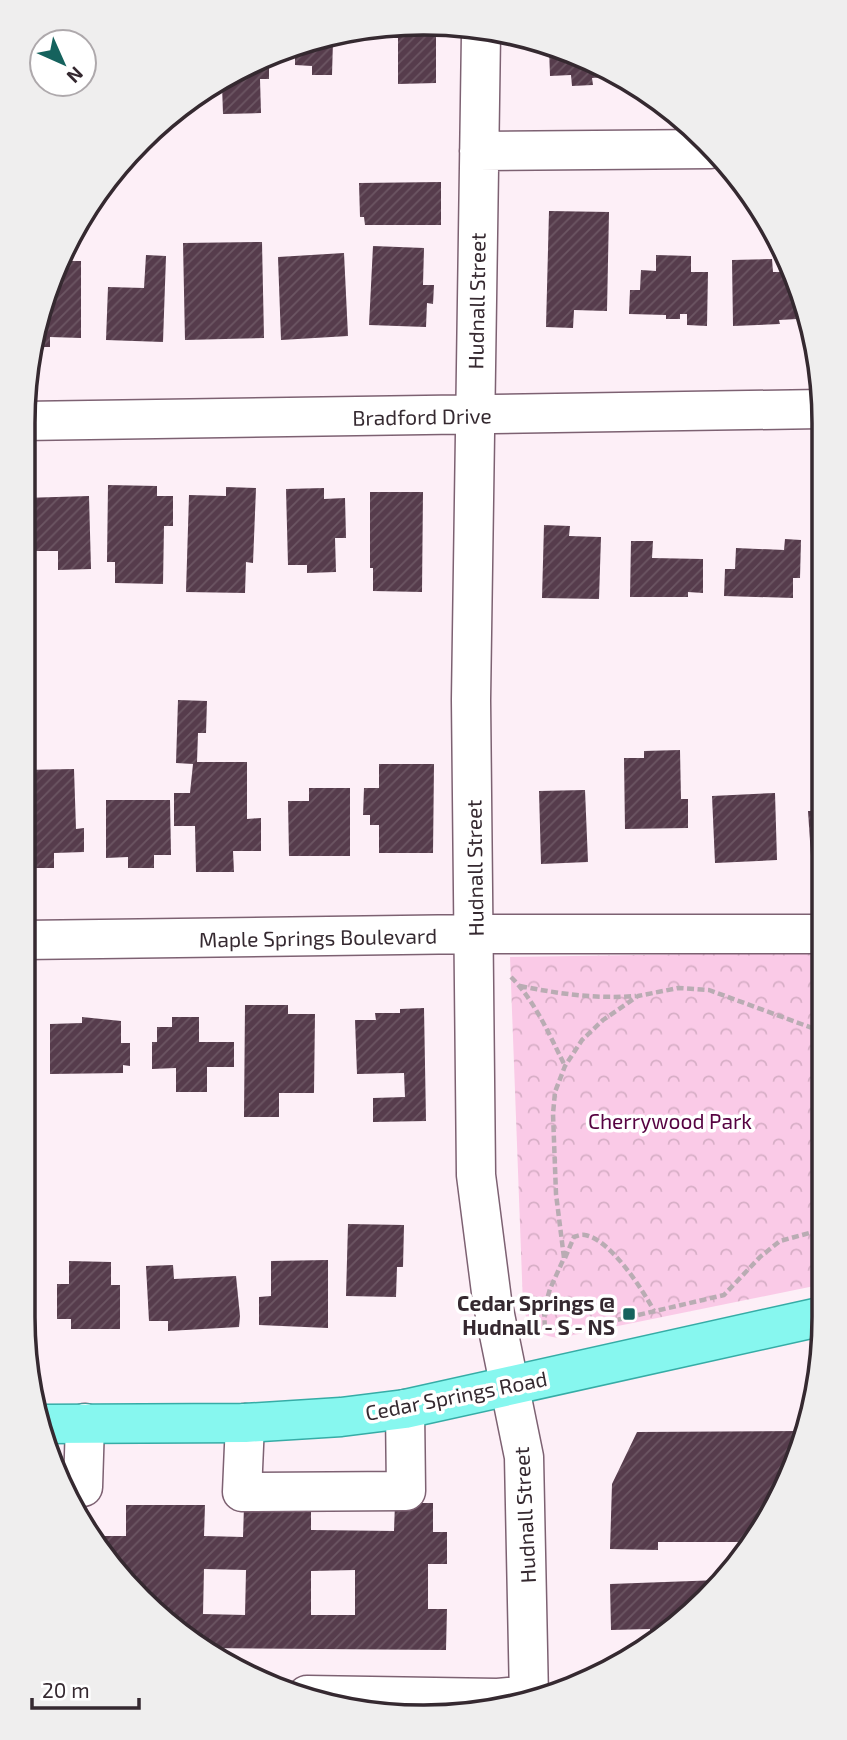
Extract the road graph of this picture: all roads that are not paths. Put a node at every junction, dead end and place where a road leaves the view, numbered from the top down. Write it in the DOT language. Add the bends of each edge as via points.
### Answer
graph roads {
  1 [pos="481,39"];
  2 [pos="698,149"];
  3 [pos="479,151"];
  4 [pos="811,409"];
  5 [pos="474,415"];
  6 [pos="35,421"];
  7 [pos="475,934"];
  8 [pos="812,934"];
  9 [pos="35,940"];
  10 [pos="812,1319"];
  11 [pos="509,1387"];
  12 [pos="405,1409"];
  13 [pos="85,1423"];
  14 [pos="245,1423"];
  15 [pos="50,1424"];
  16 [pos="75,1487"];
  17 [pos="529,1690"];
  18 [pos="337,1695"];
  19 [pos="499,1698"];
  1 -- 3 [label="street, Hudnall Street"];
  2 -- 3 [label="street"];
  3 -- 5 [label="street, Hudnall Street"];
  4 -- 5 [label="street, Bradford Drive"];
  5 -- 6 [label="street, Bradford Drive"];
  5 -- 7 [label="street, Hudnall Street" via="471,700"];
  7 -- 8 [label="street, Maple Springs Boulevard"];
  7 -- 9 [label="street, Maple Springs Boulevard"];
  7 -- 11 [label="street, Hudnall Street" via="476,1175"];
  10 -- 11 [label="main road, Cedar Springs Road"];
  11 -- 12 [label="main road, Cedar Springs Road"];
  11 -- 17 [label="street, Hudnall Street" via="524,1457"];
  12 -- 14 [label="main road, Cedar Springs Road"];
  12 -- 14 [label="street" via="406,1491 242,1492"];
  13 -- 14 [label="main road, Cedar Springs Road"];
  13 -- 15 [label="main road, Cedar Springs Road"];
  13 -- 16 [label="street" via="83,1487"];
  18 -- 19 [label="street"];
}
